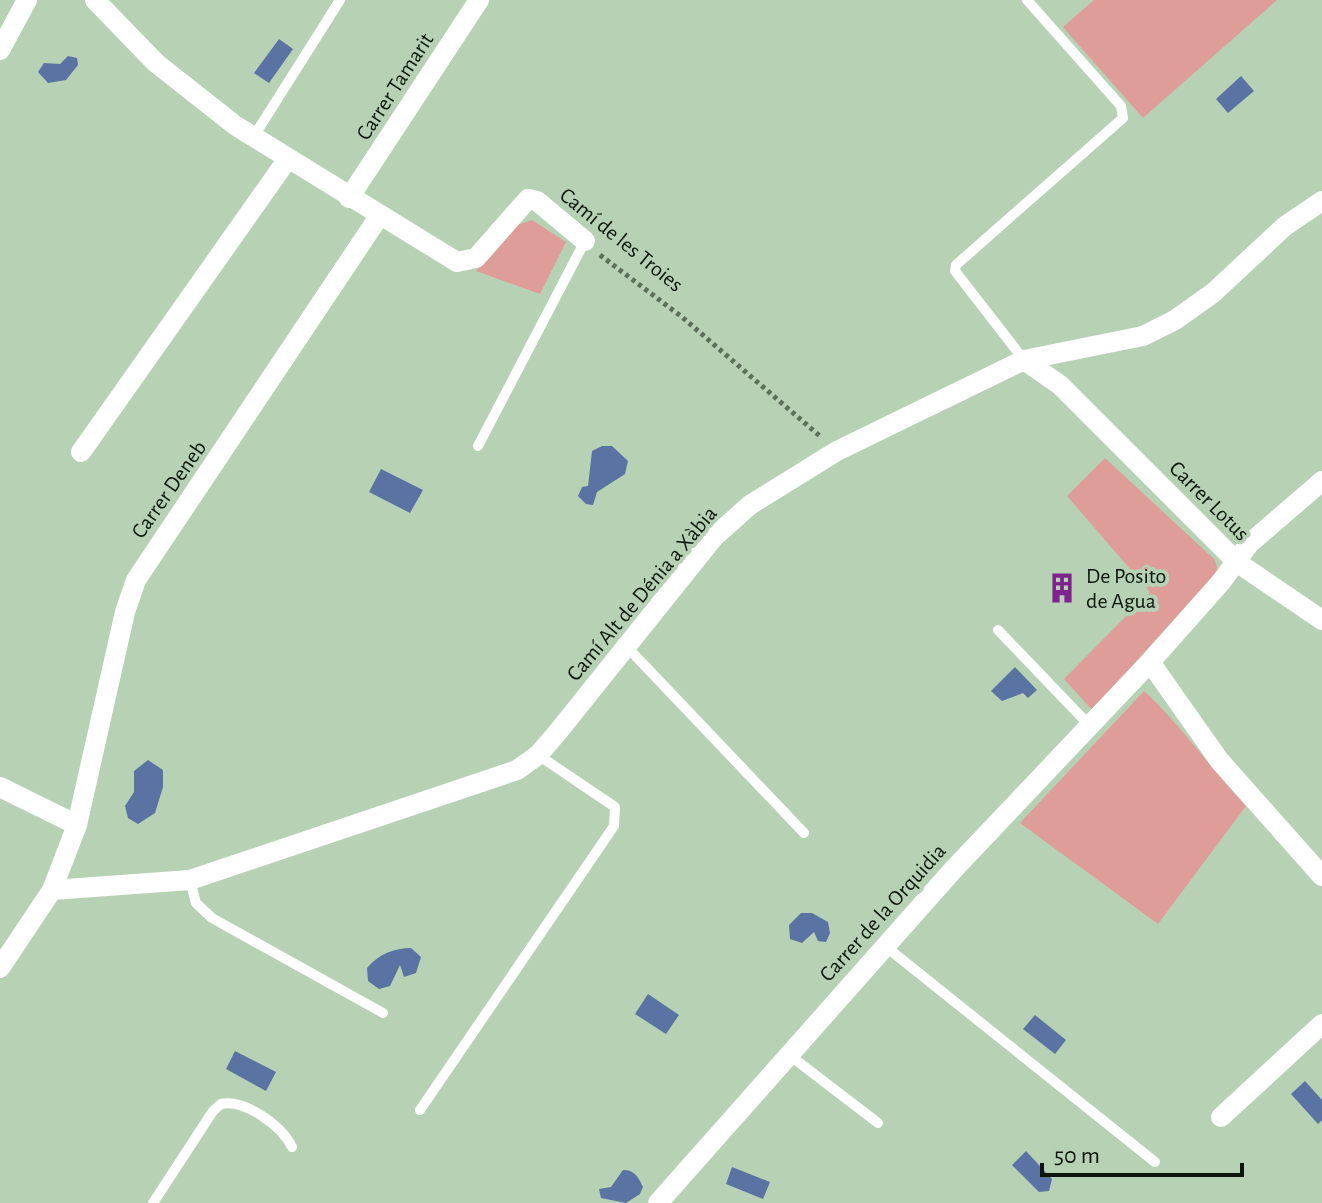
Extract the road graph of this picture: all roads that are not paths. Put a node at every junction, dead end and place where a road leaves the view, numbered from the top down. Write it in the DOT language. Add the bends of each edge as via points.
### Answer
graph roads {
  1 [pos="27,0"];
  2 [pos="95,0"];
  3 [pos="340,0"];
  4 [pos="479,0"];
  5 [pos="1027,0"];
  6 [pos="0,50"];
  7 [pos="254,136"];
  8 [pos="287,160"];
  9 [pos="349,198"];
  10 [pos="1322,201"];
  11 [pos="380,215"];
  12 [pos="585,241"];
  13 [pos="1024,360"];
  14 [pos="478,446"];
  15 [pos="81,452"];
  16 [pos="1322,481"];
  17 [pos="1238,563"];
  18 [pos="1322,620"];
  19 [pos="998,630"];
  20 [pos="628,648"];
  21 [pos="1150,662"];
  22 [pos="1090,726"];
  23 [pos="538,755"];
  24 [pos="0,787"];
  25 [pos="77,825"];
  26 [pos="804,833"];
  27 [pos="1322,876"];
  28 [pos="190,880"];
  29 [pos="52,890"];
  30 [pos="884,946"];
  31 [pos="0,968"];
  32 [pos="383,1013"];
  33 [pos="1322,1024"];
  34 [pos="787,1054"];
  35 [pos="420,1110"];
  36 [pos="1221,1117"];
  37 [pos="878,1123"];
  38 [pos="292,1147"];
  39 [pos="1155,1162"];
  40 [pos="153,1203"];
  41 [pos="658,1203"];
  1 -- 6 [label="street"];
  2 -- 7 [label="street, Camí de les Troies" via="156,63"];
  3 -- 7 [label="lane"];
  4 -- 9 [label="street, Carrer Tamarit"];
  5 -- 13 [label="lane" via="1121,106 1123,118 956,265 955,271"];
  7 -- 8 [label="street, Camí de les Troies"];
  8 -- 9 [label="street, Camí de les Troies"];
  8 -- 15 [label="street"];
  9 -- 11 [label="street, Camí de les Troies"];
  10 -- 13 [label="street, Camí Alt de Dénia a Xàbia" via="1175,320 1143,336"];
  11 -- 12 [label="street, Camí de les Troies" via="457,262 476,258 528,199"];
  11 -- 25 [label="street, Carrer Deneb" via="136,580"];
  12 -- 14 [label="lane"];
  13 -- 17 [label="street, Carrer Lotus" via="1060,385"];
  13 -- 20 [label="street, Camí Alt de Dénia a Xàbia" via="837,451 730,520"];
  16 -- 17 [label="street" via="1249,544"];
  17 -- 18 [label="street"];
  17 -- 21 [label="street, Carrer Lotus"];
  19 -- 22 [label="lane"];
  20 -- 23 [label="street, Camí Alt de Dénia a Xàbia"];
  20 -- 26 [label="lane"];
  21 -- 22 [label="street, Carrer de la Orquidia"];
  21 -- 27 [label="street" via="1219,760"];
  22 -- 30 [label="street, Carrer de la Orquidia"];
  23 -- 28 [label="street, Camí Alt de Dénia a Xàbia" via="506,774"];
  23 -- 35 [label="lane" via="615,807 614,826"];
  24 -- 25 [label="street"];
  25 -- 29 [label="street, Carrer Deneb"];
  28 -- 29 [label="street, Camí Alt de Dénia a Xàbia"];
  28 -- 32 [label="lane" via="196,903 212,918"];
  29 -- 31 [label="street"];
  30 -- 34 [label="street, Carrer de la Orquidia"];
  30 -- 39 [label="lane"];
  33 -- 36 [label="street"];
  34 -- 37 [label="lane"];
  34 -- 41 [label="street, Carrer de la Orquidia"];
  38 -- 40 [label="lane" via="285,1135 255,1113 221,1104"];
}
